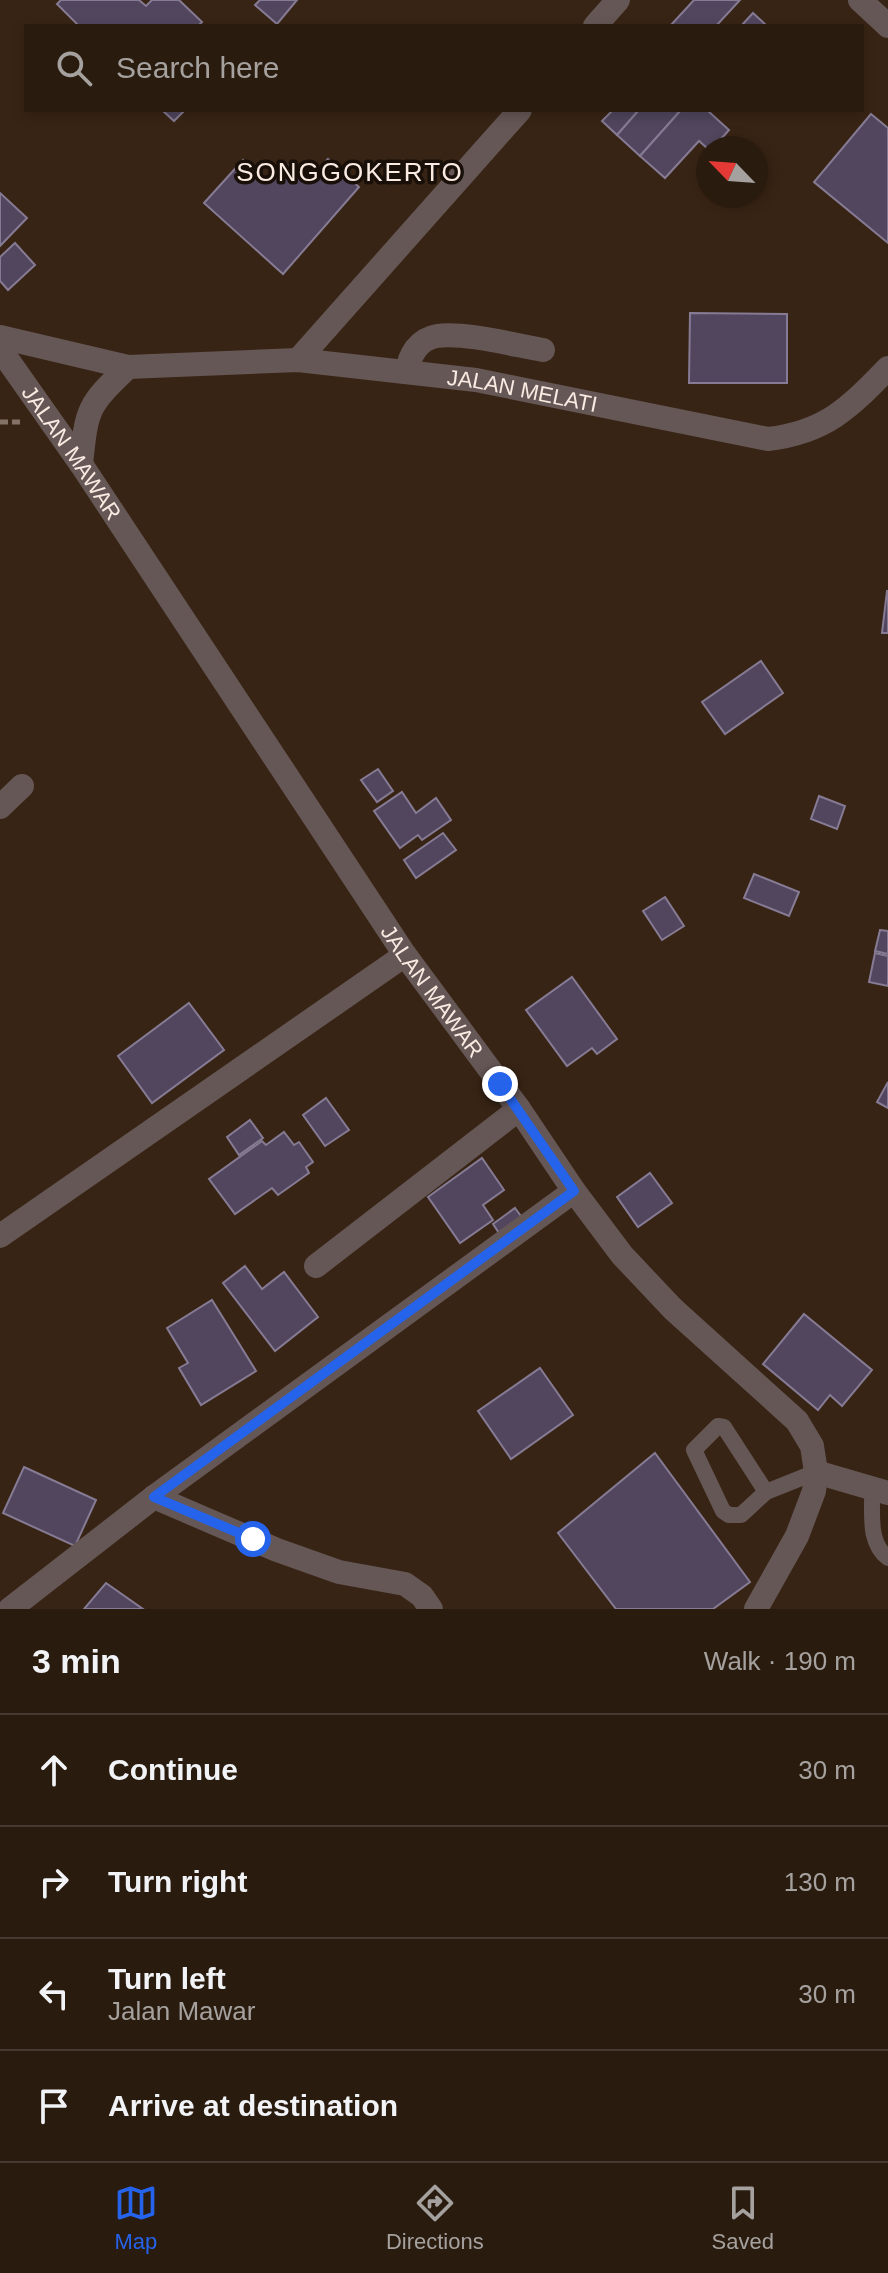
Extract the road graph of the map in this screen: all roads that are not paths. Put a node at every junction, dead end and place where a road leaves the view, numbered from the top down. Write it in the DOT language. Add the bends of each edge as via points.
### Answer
graph roads {
  1 [pos="618,0"];
  2 [pos="860,0"];
  3 [pos="597,24"];
  4 [pos="888,26"];
  5 [pos="518,112"];
  6 [pos="0,337"];
  7 [pos="0,349"];
  8 [pos="543,350"];
  9 [pos="298,360"];
  10 [pos="128,367"];
  11 [pos="888,368"];
  12 [pos="407,372"];
  13 [pos="81,464"];
  14 [pos="22,786"];
  15 [pos="0,807"];
  16 [pos="405,955"];
  17 [pos="519,1109"];
  18 [pos="574,1191"];
  19 [pos="0,1236"];
  20 [pos="316,1266"];
  21 [pos="816,1472"];
  22 [pos="880,1491"];
  23 [pos="766,1492"];
  24 [pos="154,1497"];
  25 [pos="888,1558"];
  26 [pos="10,1609"];
  27 [pos="431,1609"];
  28 [pos="756,1609"];
  1 -- 3 [label="street"];
  2 -- 4 [label="street"];
  5 -- 9 [label="street"];
  6 -- 10 [label="street, JALAN MELATI"];
  7 -- 13 [label="street, JALAN MAWAR"];
  8 -- 12 [label="street" via="437,336 414,351"];
  9 -- 10 [label="street, JALAN MELATI"];
  9 -- 12 [label="street, JALAN MELATI"];
  10 -- 13 [label="street" via="88,412"];
  11 -- 12 [label="street, JALAN MELATI" via="832,419 798,435 768,439 476,380"];
  13 -- 16 [label="street, JALAN MAWAR"];
  14 -- 15 [label="street"];
  16 -- 17 [label="street, JALAN MAWAR"];
  16 -- 19 [label="street"];
  17 -- 18 [label="street, JALAN MAWAR"];
  17 -- 20 [label="street"];
  18 -- 21 [label="street, JALAN MAWAR" via="622,1255 673,1309 797,1421 812,1446"];
  18 -- 24 [label="street"];
  21 -- 22 [label="street"];
  21 -- 23 [label="lane"];
  21 -- 28 [label="street, JALAN MAWAR" via="797,1536"];
  22 -- 25 [label="lane" via="873,1536"];
  23 -- 23 [label="lane" via="724,1427 718,1426 694,1450 729,1515 741,1515"];
  24 -- 26 [label="street"];
  24 -- 27 [label="street" via="339,1572 405,1584"];
}
